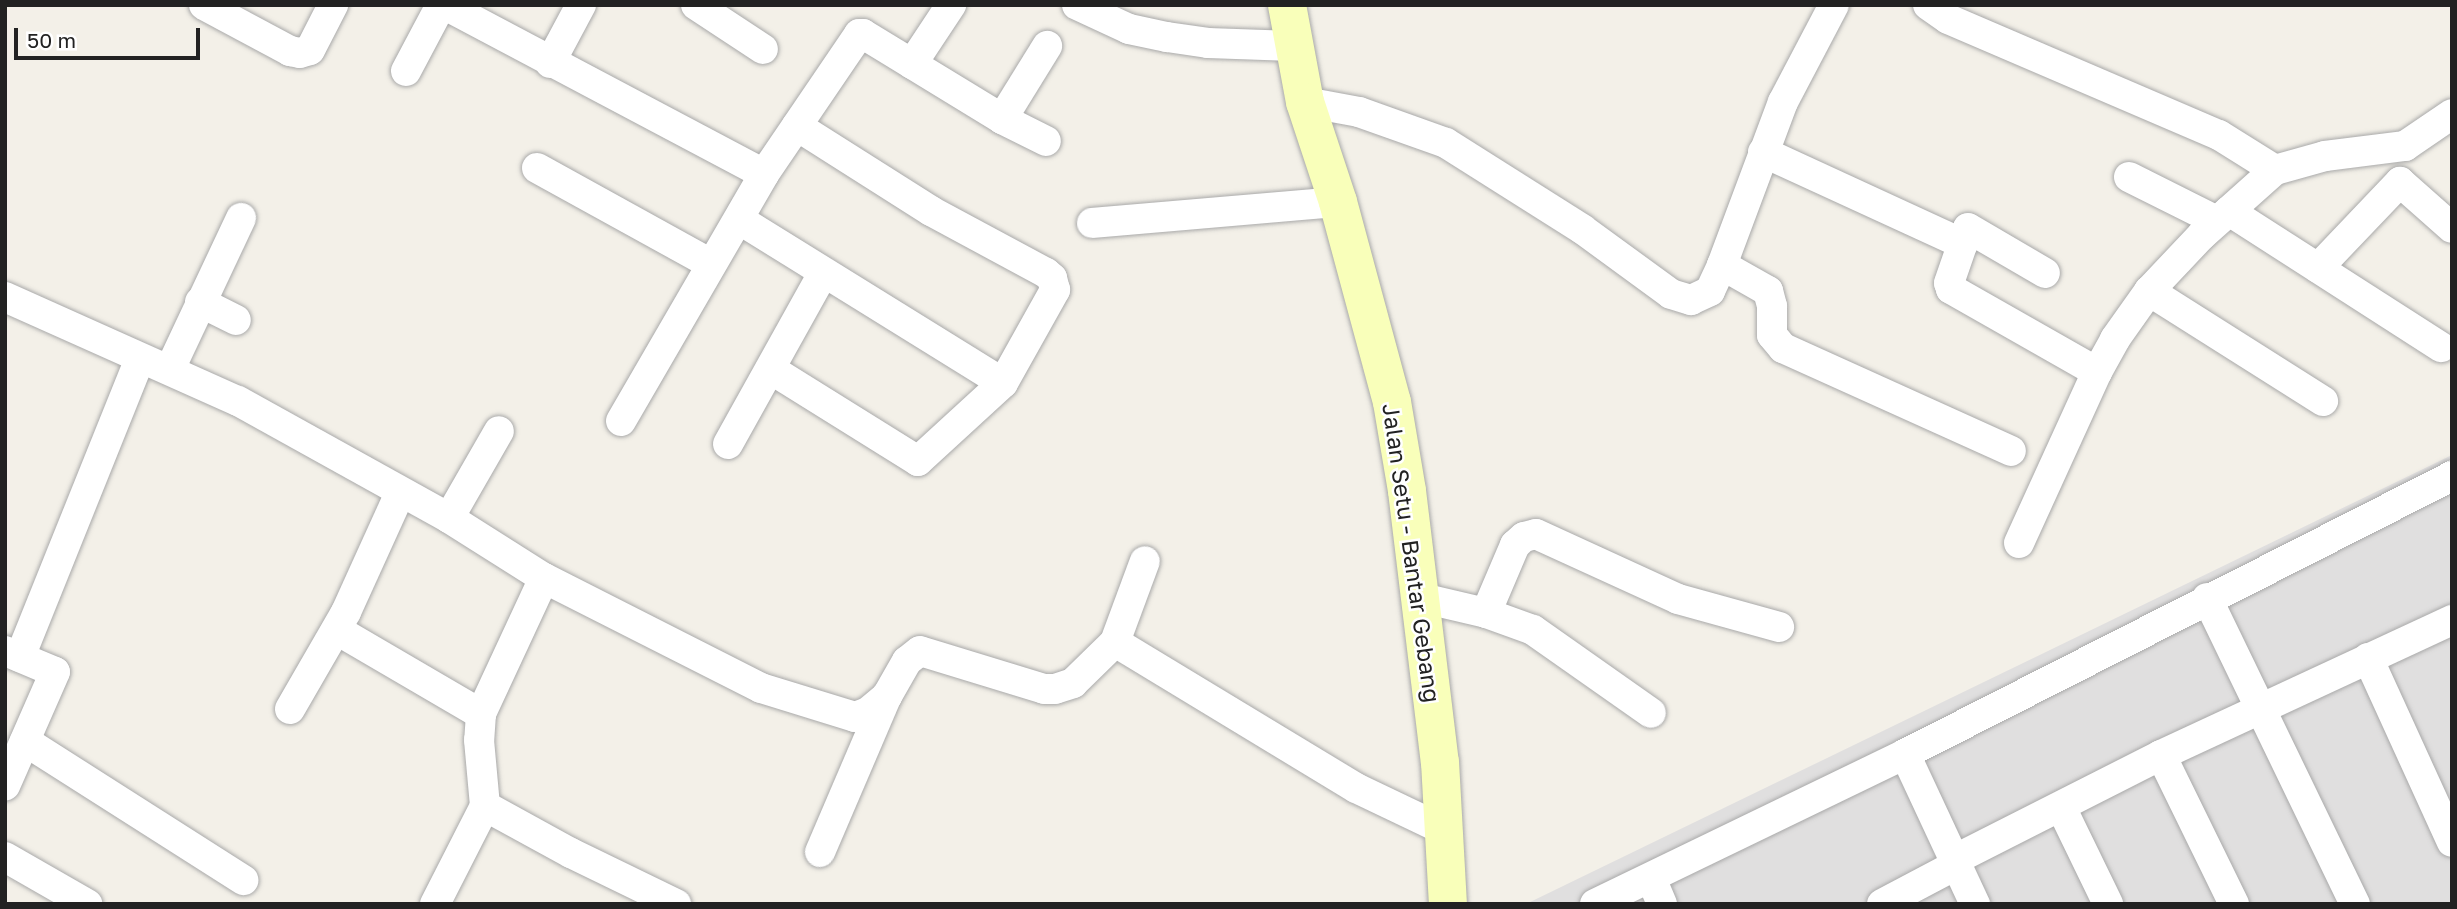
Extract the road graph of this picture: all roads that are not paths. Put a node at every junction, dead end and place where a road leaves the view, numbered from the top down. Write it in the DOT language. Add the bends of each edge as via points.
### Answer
graph roads {
  1 [pos="204,5"];
  2 [pos="333,5"];
  3 [pos="581,5"];
  4 [pos="696,5"];
  5 [pos="951,5"];
  6 [pos="1077,5"];
  7 [pos="1287,5"];
  8 [pos="1834,5"];
  9 [pos="1931,6"];
  10 [pos="457,8"];
  11 [pos="1047,46"];
  12 [pos="1293,46"];
  13 [pos="764,49"];
  14 [pos="550,63"];
  15 [pos="912,64"];
  16 [pos="405,71"];
  17 [pos="1305,102"];
  18 [pos="2452,114"];
  19 [pos="1003,119"];
  20 [pos="797,126"];
  21 [pos="1046,141"];
  22 [pos="1763,152"];
  23 [pos="537,168"];
  24 [pos="2275,170"];
  25 [pos="764,174"];
  26 [pos="2129,177"];
  27 [pos="1338,202"];
  28 [pos="2223,216"];
  29 [pos="241,218"];
  30 [pos="740,220"];
  31 [pos="1092,223"];
  32 [pos="2452,228"];
  33 [pos="1963,244"];
  34 [pos="711,264"];
  35 [pos="1722,265"];
  36 [pos="2318,268"];
  37 [pos="823,273"];
  38 [pos="2045,273"];
  39 [pos="2149,291"];
  40 [pos="5,298"];
  41 [pos="200,302"];
  42 [pos="236,320"];
  43 [pos="2441,347"];
  44 [pos="140,359"];
  45 [pos="170,369"];
  46 [pos="772,370"];
  47 [pos="2097,372"];
  48 [pos="1003,383"];
  49 [pos="2323,401"];
  50 [pos="621,421"];
  51 [pos="499,431"];
  52 [pos="728,444"];
  53 [pos="2011,451"];
  54 [pos="2452,477"];
  55 [pos="400,493"];
  56 [pos="449,519"];
  57 [pos="2019,543"];
  58 [pos="1144,561"];
  59 [pos="544,578"];
  60 [pos="1418,597"];
  61 [pos="2207,598"];
  62 [pos="1486,613"];
  63 [pos="2452,620"];
  64 [pos="1779,627"];
  65 [pos="337,630"];
  66 [pos="1115,642"];
  67 [pos="13,654"];
  68 [pos="2368,659"];
  69 [pos="887,696"];
  70 [pos="289,709"];
  71 [pos="2263,709"];
  72 [pos="1651,713"];
  73 [pos="481,715"];
  74 [pos="25,741"];
  75 [pos="1905,754"];
  76 [pos="2161,755"];
  77 [pos="5,786"];
  78 [pos="485,806"];
  79 [pos="2061,807"];
  80 [pos="1446,831"];
  81 [pos="2452,842"];
  82 [pos="821,852"];
  83 [pos="5,857"];
  84 [pos="1955,862"];
  85 [pos="243,880"];
  86 [pos="1657,891"];
  87 [pos="87,904"];
  88 [pos="435,904"];
  89 [pos="676,904"];
  90 [pos="1448,904"];
  91 [pos="1595,904"];
  92 [pos="1882,904"];
  93 [pos="1975,904"];
  94 [pos="2108,904"];
  95 [pos="2234,904"];
  96 [pos="2356,904"];
  1 -- 2 [label="street" via="300,53 310,50"];
  3 -- 14 [label="street"];
  4 -- 13 [label="street"];
  5 -- 15 [label="street"];
  6 -- 12 [label="street" via="1129,29 1167,37"];
  7 -- 12 [label="main road, Jalan Setu - Bantar Gebang"];
  8 -- 22 [label="street" via="1783,102"];
  9 -- 24 [label="street" via="1948,19 2219,135"];
  10 -- 14 [label="street"];
  10 -- 16 [label="street"];
  11 -- 19 [label="street"];
  12 -- 17 [label="main road, Jalan Setu - Bantar Gebang"];
  14 -- 25 [label="street"];
  15 -- 19 [label="street"];
  15 -- 20 [label="street" via="859,34"];
  17 -- 27 [label="main road, Jalan Setu - Bantar Gebang"];
  17 -- 35 [label="street" via="1359,112 1446,143 1519,187 1677,298 1691,300 1710,290"];
  18 -- 24 [label="street" via="2405,146 2325,156"];
  19 -- 21 [label="street"];
  20 -- 25 [label="street"];
  20 -- 48 [label="street" via="931,211 1052,278 1055,290 1050,302"];
  22 -- 33 [label="street"];
  22 -- 35 [label="street"];
  23 -- 34 [label="street"];
  24 -- 28 [label="street"];
  25 -- 30 [label="street"];
  26 -- 28 [label="street"];
  27 -- 31 [label="street"];
  27 -- 60 [label="main road, Jalan Setu - Bantar Gebang" via="1392,402"];
  28 -- 36 [label="street"];
  28 -- 39 [label="street"];
  29 -- 41 [label="street"];
  30 -- 34 [label="street"];
  30 -- 37 [label="street"];
  32 -- 36 [label="street" via="2400,182"];
  33 -- 38 [label="street" via="1968,228"];
  33 -- 47 [label="street" via="1950,279 1951,289"];
  34 -- 50 [label="street"];
  35 -- 53 [label="street" via="1768,291 1772,335 1783,348"];
  36 -- 43 [label="street"];
  37 -- 46 [label="street"];
  37 -- 48 [label="street"];
  39 -- 47 [label="street"];
  39 -- 49 [label="street"];
  40 -- 44 [label="street"];
  41 -- 42 [label="street"];
  41 -- 45 [label="street"];
  44 -- 45 [label="street"];
  44 -- 67 [label="street"];
  45 -- 55 [label="street" via="239,401"];
  46 -- 48 [label="street" via="916,461"];
  46 -- 52 [label="street"];
  47 -- 57 [label="street"];
  51 -- 56 [label="street"];
  54 -- 61 [label="street"];
  55 -- 56 [label="street"];
  55 -- 65 [label="street"];
  56 -- 59 [label="street"];
  58 -- 66 [label="street"];
  59 -- 69 [label="street" via="761,688 855,717"];
  59 -- 73 [label="street"];
  60 -- 62 [label="street"];
  60 -- 80 [label="main road, Jalan Setu - Bantar Gebang"];
  61 -- 71 [label="street"];
  61 -- 75 [label="street"];
  62 -- 64 [label="street" via="1515,545 1536,534 1678,599"];
  62 -- 72 [label="street" via="1533,630"];
  63 -- 68 [label="street"];
  65 -- 70 [label="street"];
  65 -- 73 [label="street"];
  66 -- 69 [label="street" via="1073,683 1055,689 920,651 907,661"];
  66 -- 80 [label="street" via="1356,788"];
  67 -- 74 [label="street" via="55,672"];
  68 -- 71 [label="street"];
  68 -- 81 [label="street"];
  69 -- 82 [label="street"];
  71 -- 76 [label="street"];
  71 -- 96 [label="street"];
  73 -- 78 [label="street"];
  74 -- 77 [label="street"];
  74 -- 85 [label="street"];
  75 -- 84 [label="street"];
  75 -- 86 [label="street"];
  76 -- 79 [label="street"];
  76 -- 95 [label="street"];
  78 -- 88 [label="street"];
  78 -- 89 [label="street"];
  79 -- 84 [label="street"];
  79 -- 94 [label="street"];
  80 -- 90 [label="main road, Jalan Setu - Bantar Gebang"];
  83 -- 87 [label="street"];
  84 -- 92 [label="street"];
  84 -- 93 [label="street"];
  86 -- 91 [label="street"];
}
